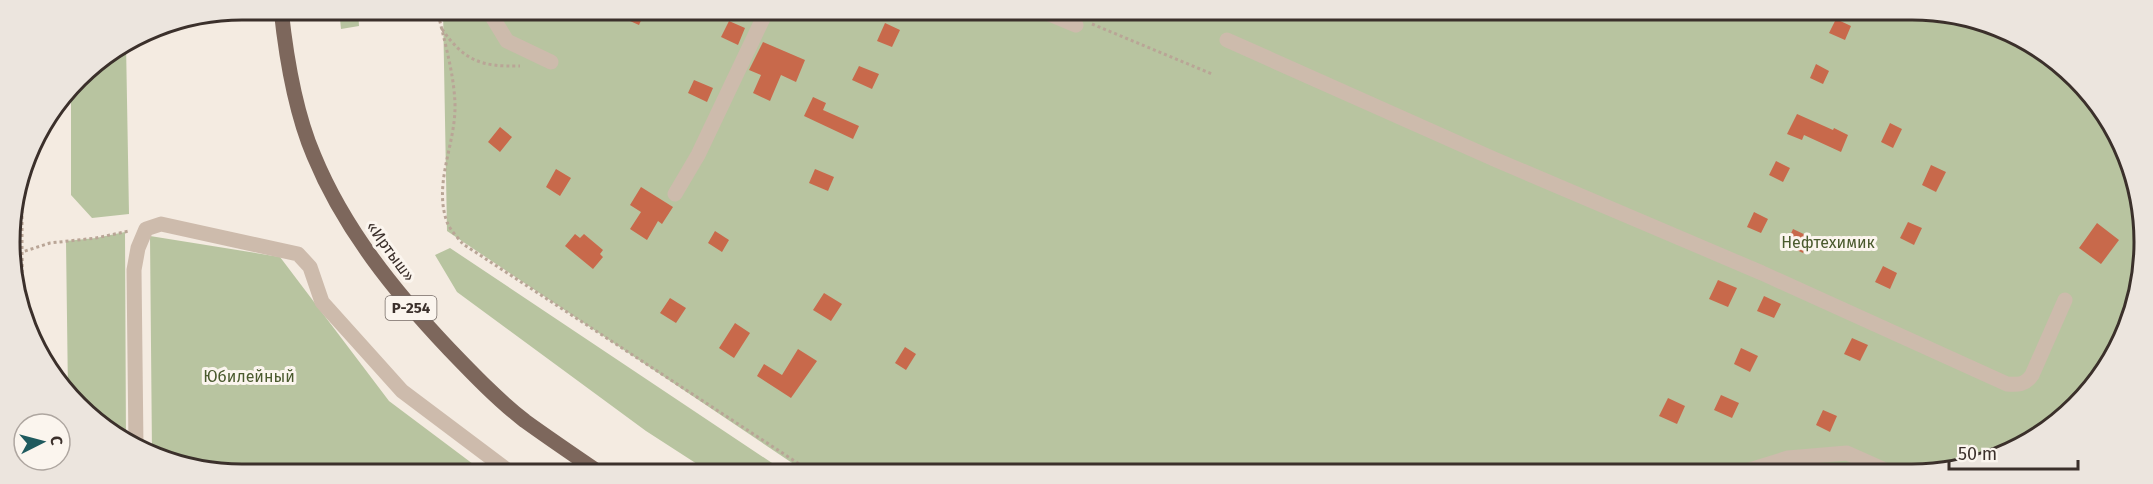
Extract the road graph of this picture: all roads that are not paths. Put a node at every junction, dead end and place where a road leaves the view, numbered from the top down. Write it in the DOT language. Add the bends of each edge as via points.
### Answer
graph roads {
  1 [pos="283,20"];
  2 [pos="494,20"];
  3 [pos="762,20"];
  4 [pos="1070,20"];
  5 [pos="1082,24"];
  6 [pos="1227,40"];
  7 [pos="551,62"];
  8 [pos="675,194"];
  9 [pos="2066,300"];
  10 [pos="136,438"];
  11 [pos="499,464"];
  12 [pos="587,464"];
  13 [pos="1769,464"];
  14 [pos="1872,464"];
  1 -- 12 [label="main road, «Иртыш» / Р-254" via="293,88 313,154 334,200 363,244 414,312 473,375 524,420"];
  2 -- 7 [label="street" via="507,41"];
  3 -- 8 [label="street" via="698,155"];
  4 -- 5 [label="street"];
  6 -- 9 [label="street" via="2007,384 2028,382"];
  10 -- 11 [label="street" via="134,270 146,229 161,224 298,254 310,267 322,302 402,391"];
  13 -- 14 [label="street" via="1788,458 1847,453"];
}
